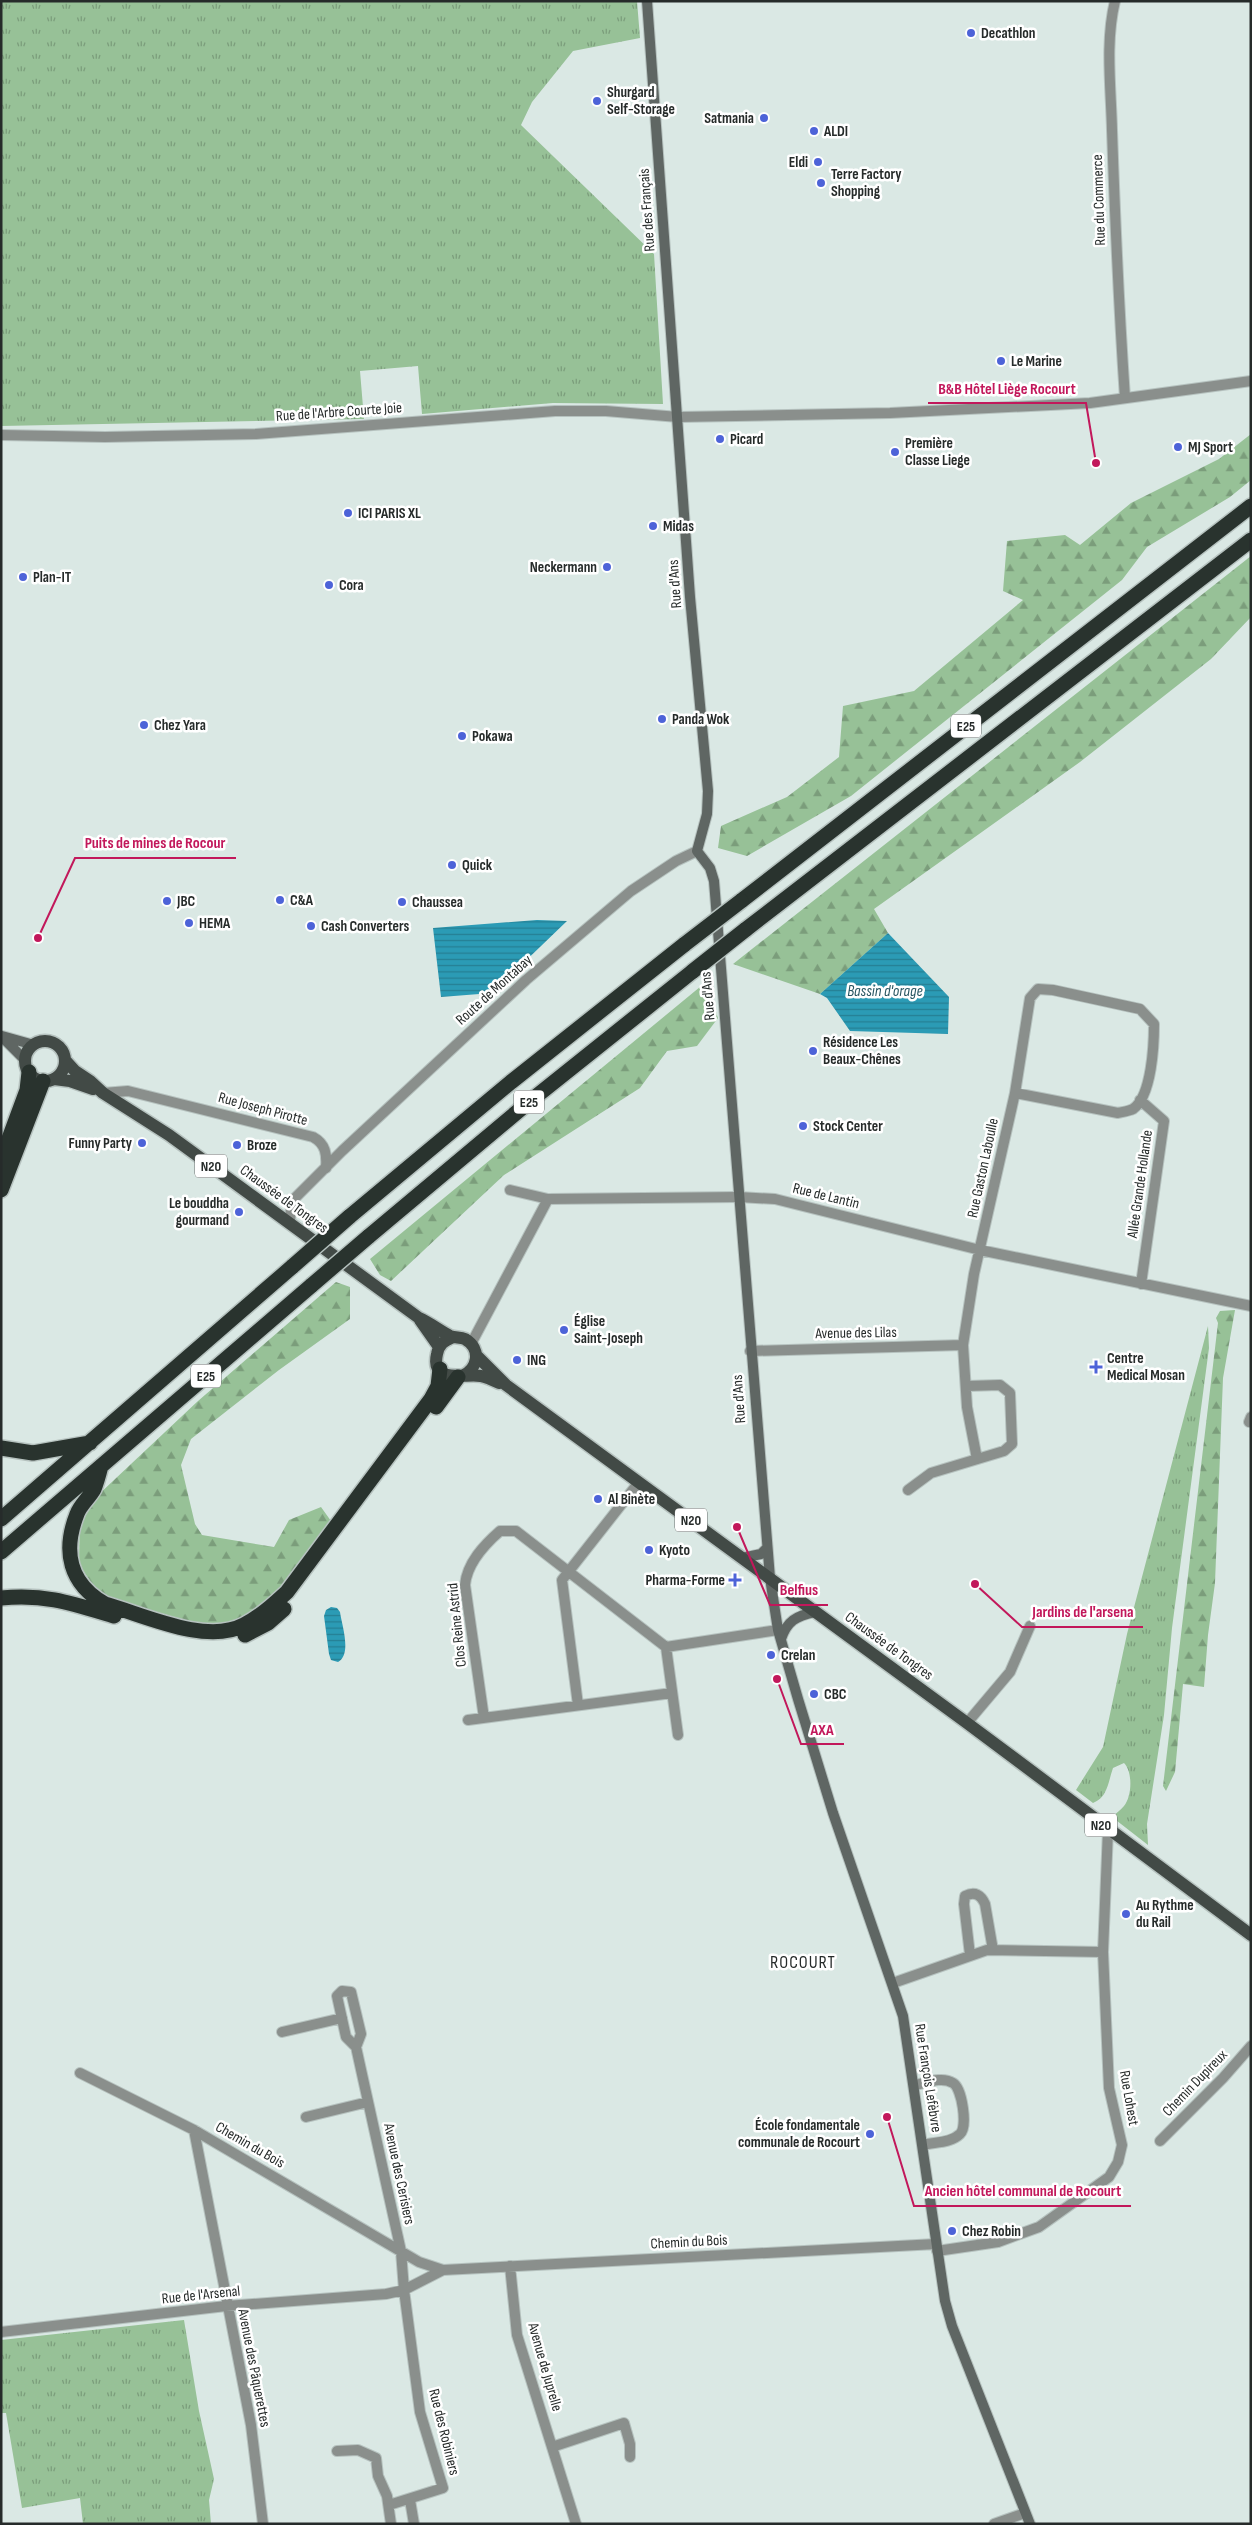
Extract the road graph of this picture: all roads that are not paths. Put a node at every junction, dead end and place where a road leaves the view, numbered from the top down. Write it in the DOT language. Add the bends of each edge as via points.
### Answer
graph roads {
  1 [pos="647,1"];
  2 [pos="1115,1"];
  3 [pos="1251,381"];
  4 [pos="1125,398"];
  5 [pos="678,417"];
  6 [pos="1,435"];
  7 [pos="1251,506"];
  8 [pos="1251,540"];
  9 [pos="697,851"];
  10 [pos="1,1036"];
  11 [pos="34,1045"];
  12 [pos="65,1060"];
  13 [pos="27,1066"];
  14 [pos="49,1080"];
  15 [pos="103,1093"];
  16 [pos="1015,1093"];
  17 [pos="1140,1100"];
  18 [pos="1,1160"];
  19 [pos="326,1168"];
  20 [pos="1,1190"];
  21 [pos="510,1190"];
  22 [pos="739,1197"];
  23 [pos="548,1199"];
  24 [pos="290,1222"];
  25 [pos="980,1250"];
  26 [pos="1141,1284"];
  27 [pos="1251,1306"];
  28 [pos="419,1318"];
  29 [pos="452,1337"];
  30 [pos="471,1344"];
  31 [pos="963,1345"];
  32 [pos="438,1347"];
  33 [pos="750,1351"];
  34 [pos="477,1356"];
  35 [pos="440,1369"];
  36 [pos="460,1377"];
  37 [pos="506,1386"];
  38 [pos="967,1386"];
  39 [pos="90,1443"];
  40 [pos="1,1448"];
  41 [pos="977,1459"];
  42 [pos="101,1466"];
  43 [pos="639,1482"];
  44 [pos="908,1490"];
  45 [pos="1,1519"];
  46 [pos="766,1549"];
  47 [pos="1,1552"];
  48 [pos="742,1558"];
  49 [pos="568,1571"];
  50 [pos="770,1578"];
  51 [pos="1,1598"];
  52 [pos="815,1612"];
  53 [pos="1030,1626"];
  54 [pos="780,1634"];
  55 [pos="666,1647"];
  56 [pos="672,1694"];
  57 [pos="578,1705"];
  58 [pos="484,1718"];
  59 [pos="468,1720"];
  60 [pos="967,1723"];
  61 [pos="678,1735"];
  62 [pos="1108,1830"];
  63 [pos="1251,1935"];
  64 [pos="993,1950"];
  65 [pos="1103,1952"];
  66 [pos="970,1956"];
  67 [pos="893,1983"];
  68 [pos="342,2018"];
  69 [pos="282,2032"];
  70 [pos="1251,2046"];
  71 [pos="356,2047"];
  72 [pos="80,2073"];
  73 [pos="915,2085"];
  74 [pos="368,2102"];
  75 [pos="306,2116"];
  76 [pos="194,2130"];
  77 [pos="1160,2141"];
  78 [pos="923,2145"];
  79 [pos="937,2248"];
  80 [pos="401,2251"];
  81 [pos="510,2266"];
  82 [pos="443,2270"];
  83 [pos="404,2290"];
  84 [pos="226,2306"];
  85 [pos="1,2332"];
  86 [pos="552,2446"];
  87 [pos="337,2451"];
  88 [pos="630,2458"];
  89 [pos="410,2500"];
  90 [pos="389,2505"];
  91 [pos="1025,2513"];
  92 [pos="264,2524"];
  93 [pos="391,2524"];
  94 [pos="414,2524"];
  95 [pos="576,2524"];
  96 [pos="994,2524"];
  97 [pos="1030,2524"];
  1 -- 5 [label="main road, Rue des Français"];
  2 -- 4 [label="street, Rue du Commerce" via="1110,20 1116,264"];
  3 -- 4 [label="street, Rue de l'Arbre Courte Joie"];
  4 -- 5 [label="street, Rue de l'Arbre Courte Joie" via="1090,403 890,413"];
  5 -- 6 [label="street, Rue de l'Arbre Courte Joie" via="555,411 256,434"];
  5 -- 9 [label="main road, Rue d'Ans" via="708,802"];
  7 -- 39 [label="highway, E25, bridge" via="512,1082 349,1217"];
  8 -- 42 [label="highway, E25, bridge" via="745,930 529,1102"];
  9 -- 19 [label="street, Route de Montabay" via="645,881 613,906 493,1010"];
  9 -- 22 [label="main road, Rue d'Ans" via="710,868 714,880"];
  10 -- 11 [label="main road"];
  10 -- 13 [label="main road"];
  11 -- 12 [label="main road, N20" via="48,1041 56,1044"];
  11 -- 13 [label="main road" via="29,1050"];
  12 -- 14 [label="main road" via="63,1070"];
  12 -- 15 [label="main road, Chaussée de Tongres / N20"];
  13 -- 14 [label="main road, N20"];
  13 -- 18 [label="highway" via="27,1090"];
  14 -- 15 [label="main road, Chaussée de Tongres / N20" via="70,1081"];
  14 -- 20 [label="highway"];
  15 -- 19 [label="street, Rue Joseph Pirotte" via="128,1090 313,1138 324,1146"];
  15 -- 24 [label="main road, Chaussée de Tongres / N20" via="169,1135"];
  16 -- 17 [label="street" via="1118,1114 1133,1108"];
  16 -- 17 [label="street, Rue Gaston Laboulle" via="1030,998 1038,988 1140,1009 1154,1024 1154,1048"];
  16 -- 25 [label="street, Rue Gaston Laboulle"];
  17 -- 26 [label="street, Allée Grande Hollande" via="1164,1121"];
  19 -- 24 [label="street" via="295,1198"];
  21 -- 23 [label="street, Rue de Lantin"];
  22 -- 23 [label="street, Rue de Lantin"];
  22 -- 25 [label="street, Rue de Lantin" via="775,1199"];
  22 -- 33 [label="main road, Rue d'Ans"];
  23 -- 30 [label="street"];
  24 -- 28 [label="main road, Chaussée de Tongres / N20"];
  25 -- 26 [label="street, Rue de Lantin"];
  25 -- 31 [label="street"];
  26 -- 27 [label="street, Rue de Lantin"];
  28 -- 29 [label="main road, Chaussée de Tongres / N20"];
  28 -- 32 [label="main road, Chaussée de Tongres / N20"];
  29 -- 30 [label="main road, Chaussée de Tongres / N20" via="463,1338"];
  29 -- 32 [label="main road"];
  30 -- 34 [label="main road, Chaussée de Tongres / N20"];
  31 -- 33 [label="street, Avenue des Lilas"];
  31 -- 38 [label="street"];
  32 -- 35 [label="main road, Chaussée de Tongres / N20" via="436,1357"];
  33 -- 46 [label="main road, Rue d'Ans"];
  34 -- 36 [label="main road" via="473,1369"];
  34 -- 37 [label="main road, Chaussée de Tongres / N20"];
  35 -- 36 [label="main road, Chaussée de Tongres / N20" via="448,1376"];
  35 -- 42 [label="highway" via="438,1386 431,1399 287,1592 242,1626 221,1632 199,1632 105,1604 92,1596 73,1570 69,1543 77,1512 94,1488"];
  36 -- 37 [label="main road, Chaussée de Tongres / N20" via="479,1375"];
  36 -- 51 [label="highway" via="302,1588 268,1623 246,1635 223,1642 198,1640 56,1599 29,1596"];
  37 -- 43 [label="main road, Chaussée de Tongres / N20"];
  38 -- 41 [label="street" via="967,1408"];
  38 -- 41 [label="street" via="1000,1385 1010,1394 1012,1444 1004,1451"];
  39 -- 40 [label="highway" via="33,1453"];
  39 -- 45 [label="highway, E25"];
  41 -- 44 [label="street" via="932,1473"];
  42 -- 47 [label="highway, E25"];
  43 -- 48 [label="main road, Chaussée de Tongres / N20"];
  43 -- 49 [label="street"];
  46 -- 48 [label="main road" via="761,1554"];
  46 -- 50 [label="main road, Rue d'Ans"];
  48 -- 50 [label="main road, Chaussée de Tongres / N20"];
  49 -- 55 [label="street, Clos Reine Astrid"];
  49 -- 57 [label="street" via="562,1580"];
  49 -- 58 [label="street, Clos Reine Astrid" via="516,1531 500,1531 466,1572 465,1585"];
  50 -- 52 [label="main road, Chaussée de Tongres / N20"];
  50 -- 54 [label="main road, Rue d'Ans"];
  52 -- 54 [label="main road" via="793,1618"];
  52 -- 60 [label="main road, Chaussée de Tongres / N20"];
  53 -- 60 [label="street" via="1010,1672"];
  54 -- 55 [label="street"];
  54 -- 67 [label="main road, Rue François Lefèbvre" via="833,1813"];
  55 -- 56 [label="street"];
  56 -- 57 [label="street"];
  56 -- 61 [label="street"];
  57 -- 58 [label="street"];
  58 -- 59 [label="street"];
  60 -- 62 [label="main road, Chaussée de Tongres / N20"];
  62 -- 63 [label="main road, Chaussée de Tongres / N20"];
  62 -- 65 [label="street, Rue Lohest"];
  64 -- 65 [label="street"];
  64 -- 66 [label="street"];
  64 -- 66 [label="street" via="986,1904 975,1893 970,1894 965,1896 964,1904"];
  65 -- 79 [label="street, Rue Lohest" via="1109,2088 1122,2145 1118,2162 1104,2182 1039,2227 998,2242"];
  66 -- 67 [label="street"];
  67 -- 73 [label="main road, Rue François Lefèbvre" via="903,2016"];
  68 -- 69 [label="street"];
  68 -- 71 [label="street, Avenue des Cerisiers" via="346,2037"];
  68 -- 71 [label="street, Avenue des Cerisiers" via="337,1996 342,1991 351,1992 361,2034"];
  70 -- 77 [label="street, Chemin Dupireux"];
  71 -- 74 [label="street, Avenue des Cerisiers"];
  72 -- 76 [label="street, Chemin du Bois"];
  73 -- 78 [label="main road, Rue François Lefèbvre"];
  73 -- 78 [label="street" via="944,2080 954,2083 960,2092 965,2124 962,2133 953,2139"];
  74 -- 75 [label="street"];
  74 -- 80 [label="street, Avenue des Cerisiers"];
  76 -- 80 [label="street, Chemin du Bois"];
  76 -- 84 [label="street, Avenue des Pâquerettes"];
  78 -- 79 [label="main road, Rue François Lefèbvre"];
  79 -- 81 [label="street, Chemin du Bois"];
  79 -- 91 [label="main road, Rue François Lefèbvre" via="952,2326"];
  80 -- 82 [label="street, Chemin du Bois" via="419,2262"];
  80 -- 83 [label="street"];
  81 -- 82 [label="street, Chemin du Bois"];
  81 -- 86 [label="street, Avenue de Juprelle" via="517,2335"];
  82 -- 83 [label="street, Chemin du Bois"];
  83 -- 84 [label="street, Rue de l'Arsenal"];
  83 -- 89 [label="street, Rue des Robiniers" via="420,2412 443,2488"];
  84 -- 85 [label="street, Rue de l'Arsenal"];
  84 -- 92 [label="street, Avenue des Pâquerettes" via="251,2425"];
  86 -- 88 [label="street" via="624,2423"];
  86 -- 95 [label="street, Avenue de Juprelle"];
  87 -- 90 [label="street" via="358,2450 376,2458 378,2476"];
  89 -- 90 [label="street, Rue des Robiniers"];
  89 -- 94 [label="street"];
  90 -- 93 [label="street"];
  91 -- 96 [label="street"];
  91 -- 97 [label="main road, Rue François Lefèbvre"];
}
